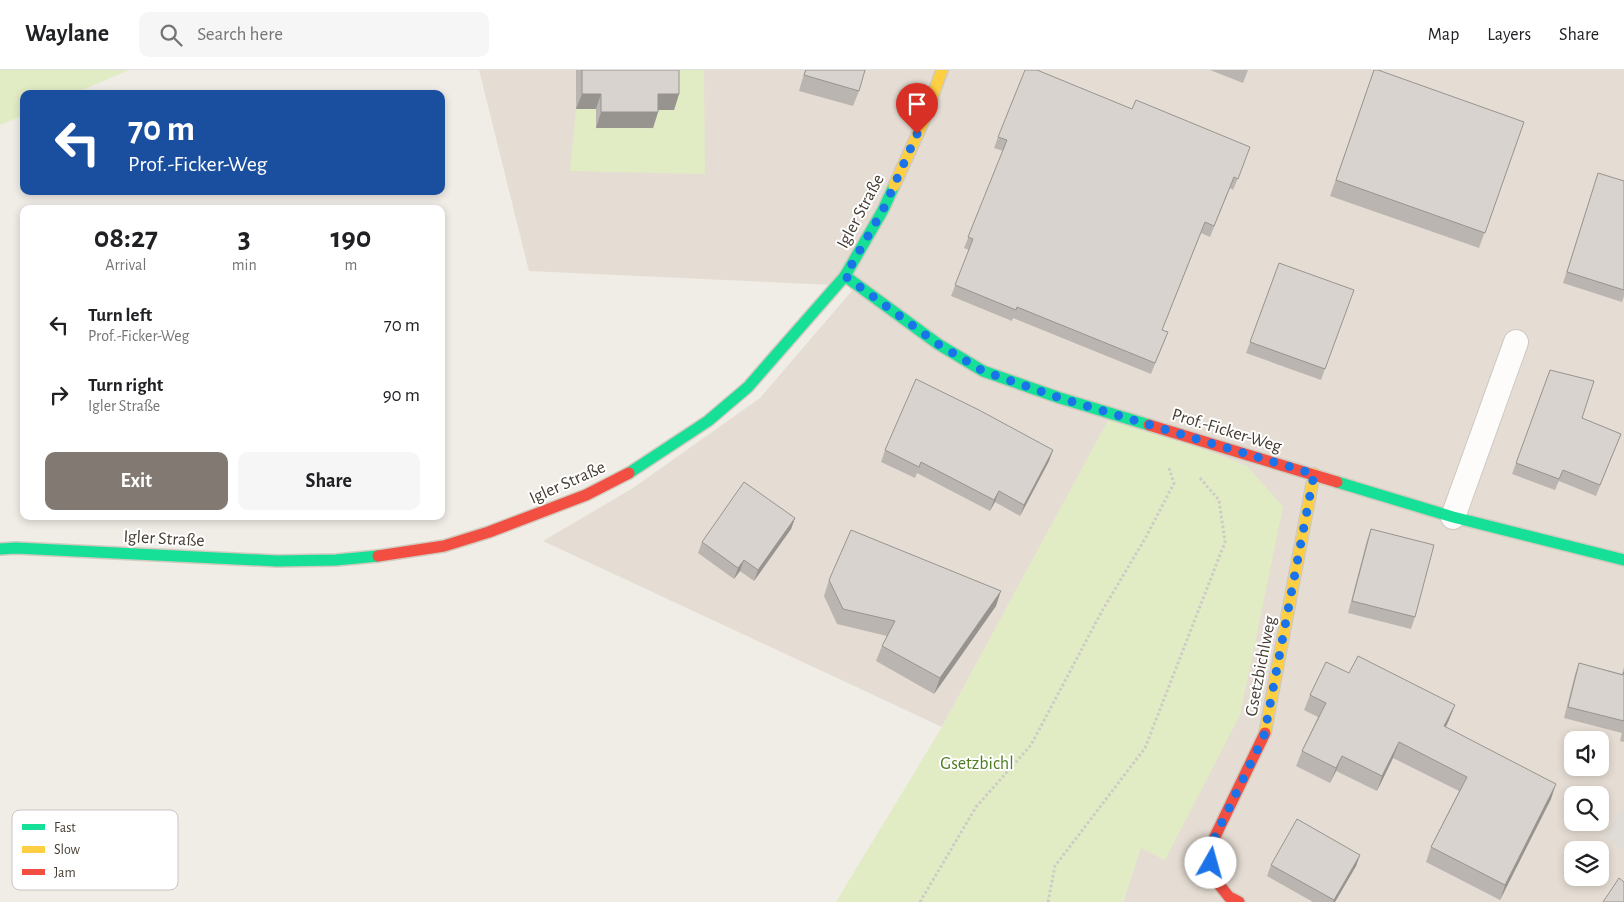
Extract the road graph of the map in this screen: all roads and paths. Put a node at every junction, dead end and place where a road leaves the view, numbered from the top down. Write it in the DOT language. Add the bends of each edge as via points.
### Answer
graph roads {
  1 [pos="942,70"];
  2 [pos="845,276"];
  3 [pos="1516,342"];
  4 [pos="1155,427"];
  5 [pos="1194,471"];
  6 [pos="1314,474"];
  7 [pos="1453,517"];
  8 [pos="0,549"];
  9 [pos="1624,560"];
  10 [pos="920,902"];
  11 [pos="1048,902"];
  12 [pos="1239,902"];
  1 -- 2 [label="street, Igler Straße" via="924,120 883,210"];
  2 -- 4 [label="street, Prof.-Ficker-Weg" via="938,344 983,371"];
  2 -- 8 [label="street, Igler Straße" via="748,387 708,421 624,476 586,495 489,532 444,546 336,560 277,561"];
  3 -- 7 [label="lane"];
  4 -- 6 [label="street, Prof.-Ficker-Weg"];
  4 -- 10 [label="path" via="1174,483 1030,745 976,807"];
  5 -- 11 [label="path" via="1219,500 1225,542 1145,748 1055,866"];
  6 -- 7 [label="street, Prof.-Ficker-Weg"];
  6 -- 12 [label="street, Gsetzbichlweg" via="1264,736 1209,849 1213,877 1230,897"];
  7 -- 9 [label="street, Prof.-Ficker-Weg"];
}
